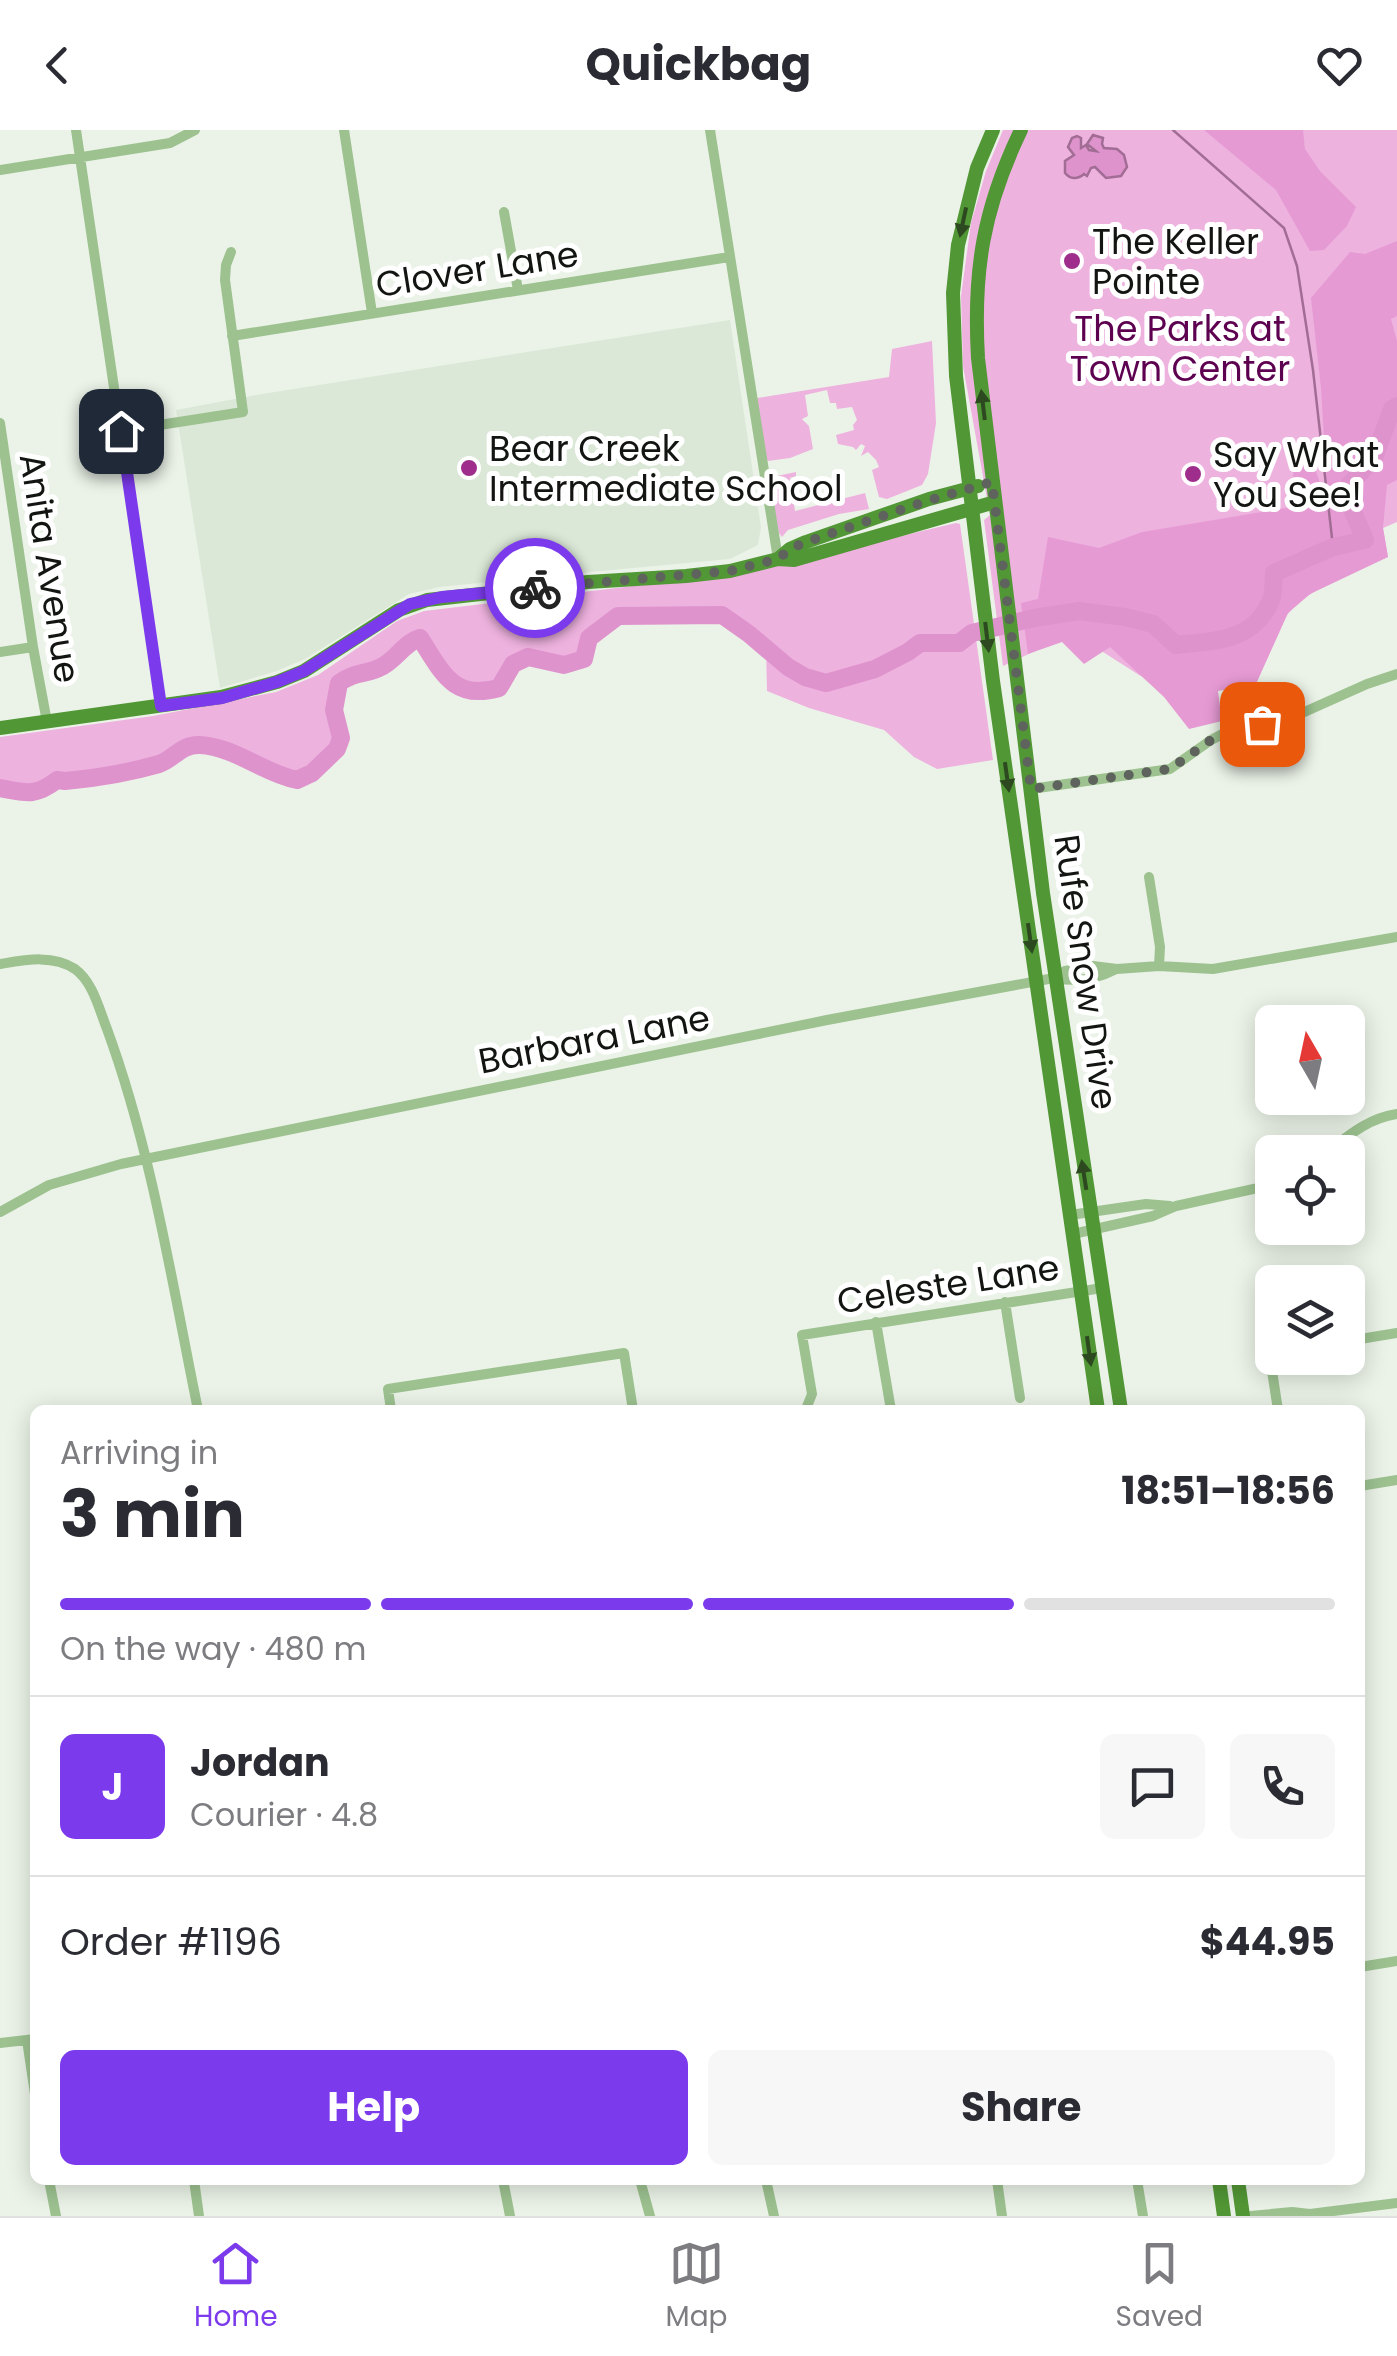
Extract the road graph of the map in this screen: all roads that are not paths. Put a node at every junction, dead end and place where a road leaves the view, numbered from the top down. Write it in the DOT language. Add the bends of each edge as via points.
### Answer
graph roads {
  1 [pos="76,130"];
  2 [pos="195,130"];
  3 [pos="344,130"];
  4 [pos="710,130"];
  5 [pos="993,130"];
  6 [pos="1020,130"];
  7 [pos="80,157"];
  8 [pos="977,168"];
  9 [pos="0,170"];
  10 [pos="1000,176"];
  11 [pos="504,212"];
  12 [pos="231,252"];
  13 [pos="730,258"];
  14 [pos="518,290"];
  15 [pos="372,313"];
  16 [pos="232,336"];
  17 [pos="0,422"];
  18 [pos="121,431"];
  19 [pos="992,482"];
  20 [pos="970,488"];
  21 [pos="995,502"];
  22 [pos="972,508"];
  23 [pos="778,559"];
  24 [pos="33,647"];
  25 [pos="0,652"];
  26 [pos="1397,674"];
  27 [pos="161,706"];
  28 [pos="47,722"];
  29 [pos="0,728"];
  30 [pos="1031,789"];
  31 [pos="1149,878"];
  32 [pos="1397,936"];
  33 [pos="0,964"];
  34 [pos="1159,966"];
  35 [pos="1054,978"];
  36 [pos="1037,981"];
  37 [pos="1397,1114"];
  38 [pos="1349,1135"];
  39 [pos="146,1159"];
  40 [pos="1255,1188"];
  41 [pos="1176,1206"];
  42 [pos="0,1212"];
  43 [pos="1090,1212"];
  44 [pos="1070,1215"];
  45 [pos="1092,1230"];
  46 [pos="1073,1234"];
  47 [pos="1102,1288"];
  48 [pos="1080,1292"];
  49 [pos="1005,1302"];
  50 [pos="876,1322"];
  51 [pos="1397,1333"];
  52 [pos="1365,1338"];
  53 [pos="1273,1375"];
  54 [pos="1020,1398"];
  55 [pos="197,1405"];
  56 [pos="390,1405"];
  57 [pos="632,1405"];
  58 [pos="807,1405"];
  59 [pos="890,1405"];
  60 [pos="1097,1405"];
  61 [pos="1120,1405"];
  62 [pos="1277,1405"];
  63 [pos="1397,1480"];
  64 [pos="1365,1485"];
  65 [pos="1397,1961"];
  66 [pos="1365,1966"];
  67 [pos="30,2039"];
  68 [pos="0,2043"];
  69 [pos="51,2185"];
  70 [pos="195,2185"];
  71 [pos="505,2185"];
  72 [pos="641,2185"];
  73 [pos="767,2185"];
  74 [pos="998,2185"];
  75 [pos="1139,2185"];
  76 [pos="1220,2185"];
  77 [pos="1239,2185"];
  78 [pos="1394,2208"];
  79 [pos="1308,2215"];
  80 [pos="56,2216"];
  81 [pos="199,2216"];
  82 [pos="510,2216"];
  83 [pos="650,2216"];
  84 [pos="774,2216"];
  85 [pos="1002,2216"];
  86 [pos="1143,2216"];
  87 [pos="1224,2216"];
  88 [pos="1247,2216"];
  1 -- 7 [label="street"];
  2 -- 7 [label="street" via="170,143"];
  3 -- 15 [label="street"];
  4 -- 13 [label="street"];
  5 -- 8 [label="main road, Rufe Snow Drive"];
  6 -- 10 [label="main road, Rufe Snow Drive"];
  7 -- 9 [label="street"];
  7 -- 18 [label="street"];
  8 -- 10 [label="main road"];
  8 -- 20 [label="main road, Rufe Snow Drive, one-way" via="953,292"];
  19 -- 10 [label="main road, Rufe Snow Drive, one-way" via="976,318 980,251"];
  11 -- 14 [label="street"];
  12 -- 16 [label="street" via="225,280"];
  13 -- 14 [label="street, Clover Lane"];
  13 -- 23 [label="street"];
  14 -- 15 [label="street, Clover Lane"];
  15 -- 16 [label="street, Clover Lane"];
  16 -- 18 [label="street" via="243,412"];
  17 -- 24 [label="street, Anita Avenue"];
  18 -- 27 [label="street"];
  19 -- 20 [label="main road"];
  19 -- 21 [label="main road, Rufe Snow Drive"];
  20 -- 22 [label="main road, Rufe Snow Drive"];
  20 -- 23 [label="main road" via="806,542"];
  21 -- 22 [label="main road"];
  21 -- 30 [label="main road, Rufe Snow Drive"];
  22 -- 23 [label="main road" via="794,560"];
  22 -- 36 [label="main road, Rufe Snow Drive, one-way"];
  23 -- 27 [label="main road" via="715,573 427,600 277,682"];
  24 -- 25 [label="street"];
  24 -- 28 [label="street, Anita Avenue"];
  26 -- 30 [label="street" via="1282,722 1242,724 1170,769"];
  27 -- 28 [label="main road"];
  28 -- 29 [label="main road"];
  30 -- 35 [label="main road, Rufe Snow Drive"];
  31 -- 34 [label="street"];
  32 -- 34 [label="street, Barbara Lane" via="1213,969"];
  33 -- 39 [label="street" via="57,961 84,978 122,1068"];
  34 -- 35 [label="street, Barbara Lane" via="1093,966"];
  35 -- 36 [label="street, Barbara Lane"];
  43 -- 35 [label="main road, Rufe Snow Drive, one-way"];
  36 -- 39 [label="street, Barbara Lane"];
  36 -- 44 [label="main road, Rufe Snow Drive"];
  37 -- 38 [label="street"];
  39 -- 42 [label="street, Barbara Lane" via="49,1185"];
  39 -- 55 [label="street"];
  40 -- 41 [label="street"];
  41 -- 43 [label="street"];
  41 -- 45 [label="street"];
  43 -- 44 [label="street"];
  43 -- 45 [label="main road, Rufe Snow Drive"];
  44 -- 46 [label="main road, Rufe Snow Drive"];
  45 -- 46 [label="street"];
  45 -- 47 [label="main road, Rufe Snow Drive"];
  46 -- 48 [label="main road, Rufe Snow Drive"];
  47 -- 48 [label="street, Celeste Lane"];
  47 -- 61 [label="main road, Rufe Snow Drive"];
  48 -- 49 [label="street, Celeste Lane"];
  48 -- 60 [label="main road, Rufe Snow Drive, one-way"];
  49 -- 50 [label="street, Celeste Lane"];
  49 -- 54 [label="street"];
  50 -- 58 [label="street, Celeste Lane" via="802,1335 812,1394"];
  50 -- 59 [label="street"];
  51 -- 52 [label="street"];
  53 -- 62 [label="street"];
  56 -- 57 [label="street" via="388,1389 624,1353"];
  63 -- 64 [label="street"];
  65 -- 66 [label="street"];
  67 -- 68 [label="street"];
  69 -- 80 [label="street"];
  70 -- 81 [label="street"];
  71 -- 82 [label="street"];
  72 -- 83 [label="street"];
  73 -- 84 [label="street"];
  74 -- 85 [label="street"];
  75 -- 86 [label="street"];
  76 -- 87 [label="main road"];
  77 -- 88 [label="main road"];
  78 -- 79 [label="street"];
  79 -- 88 [label="street"];
}
